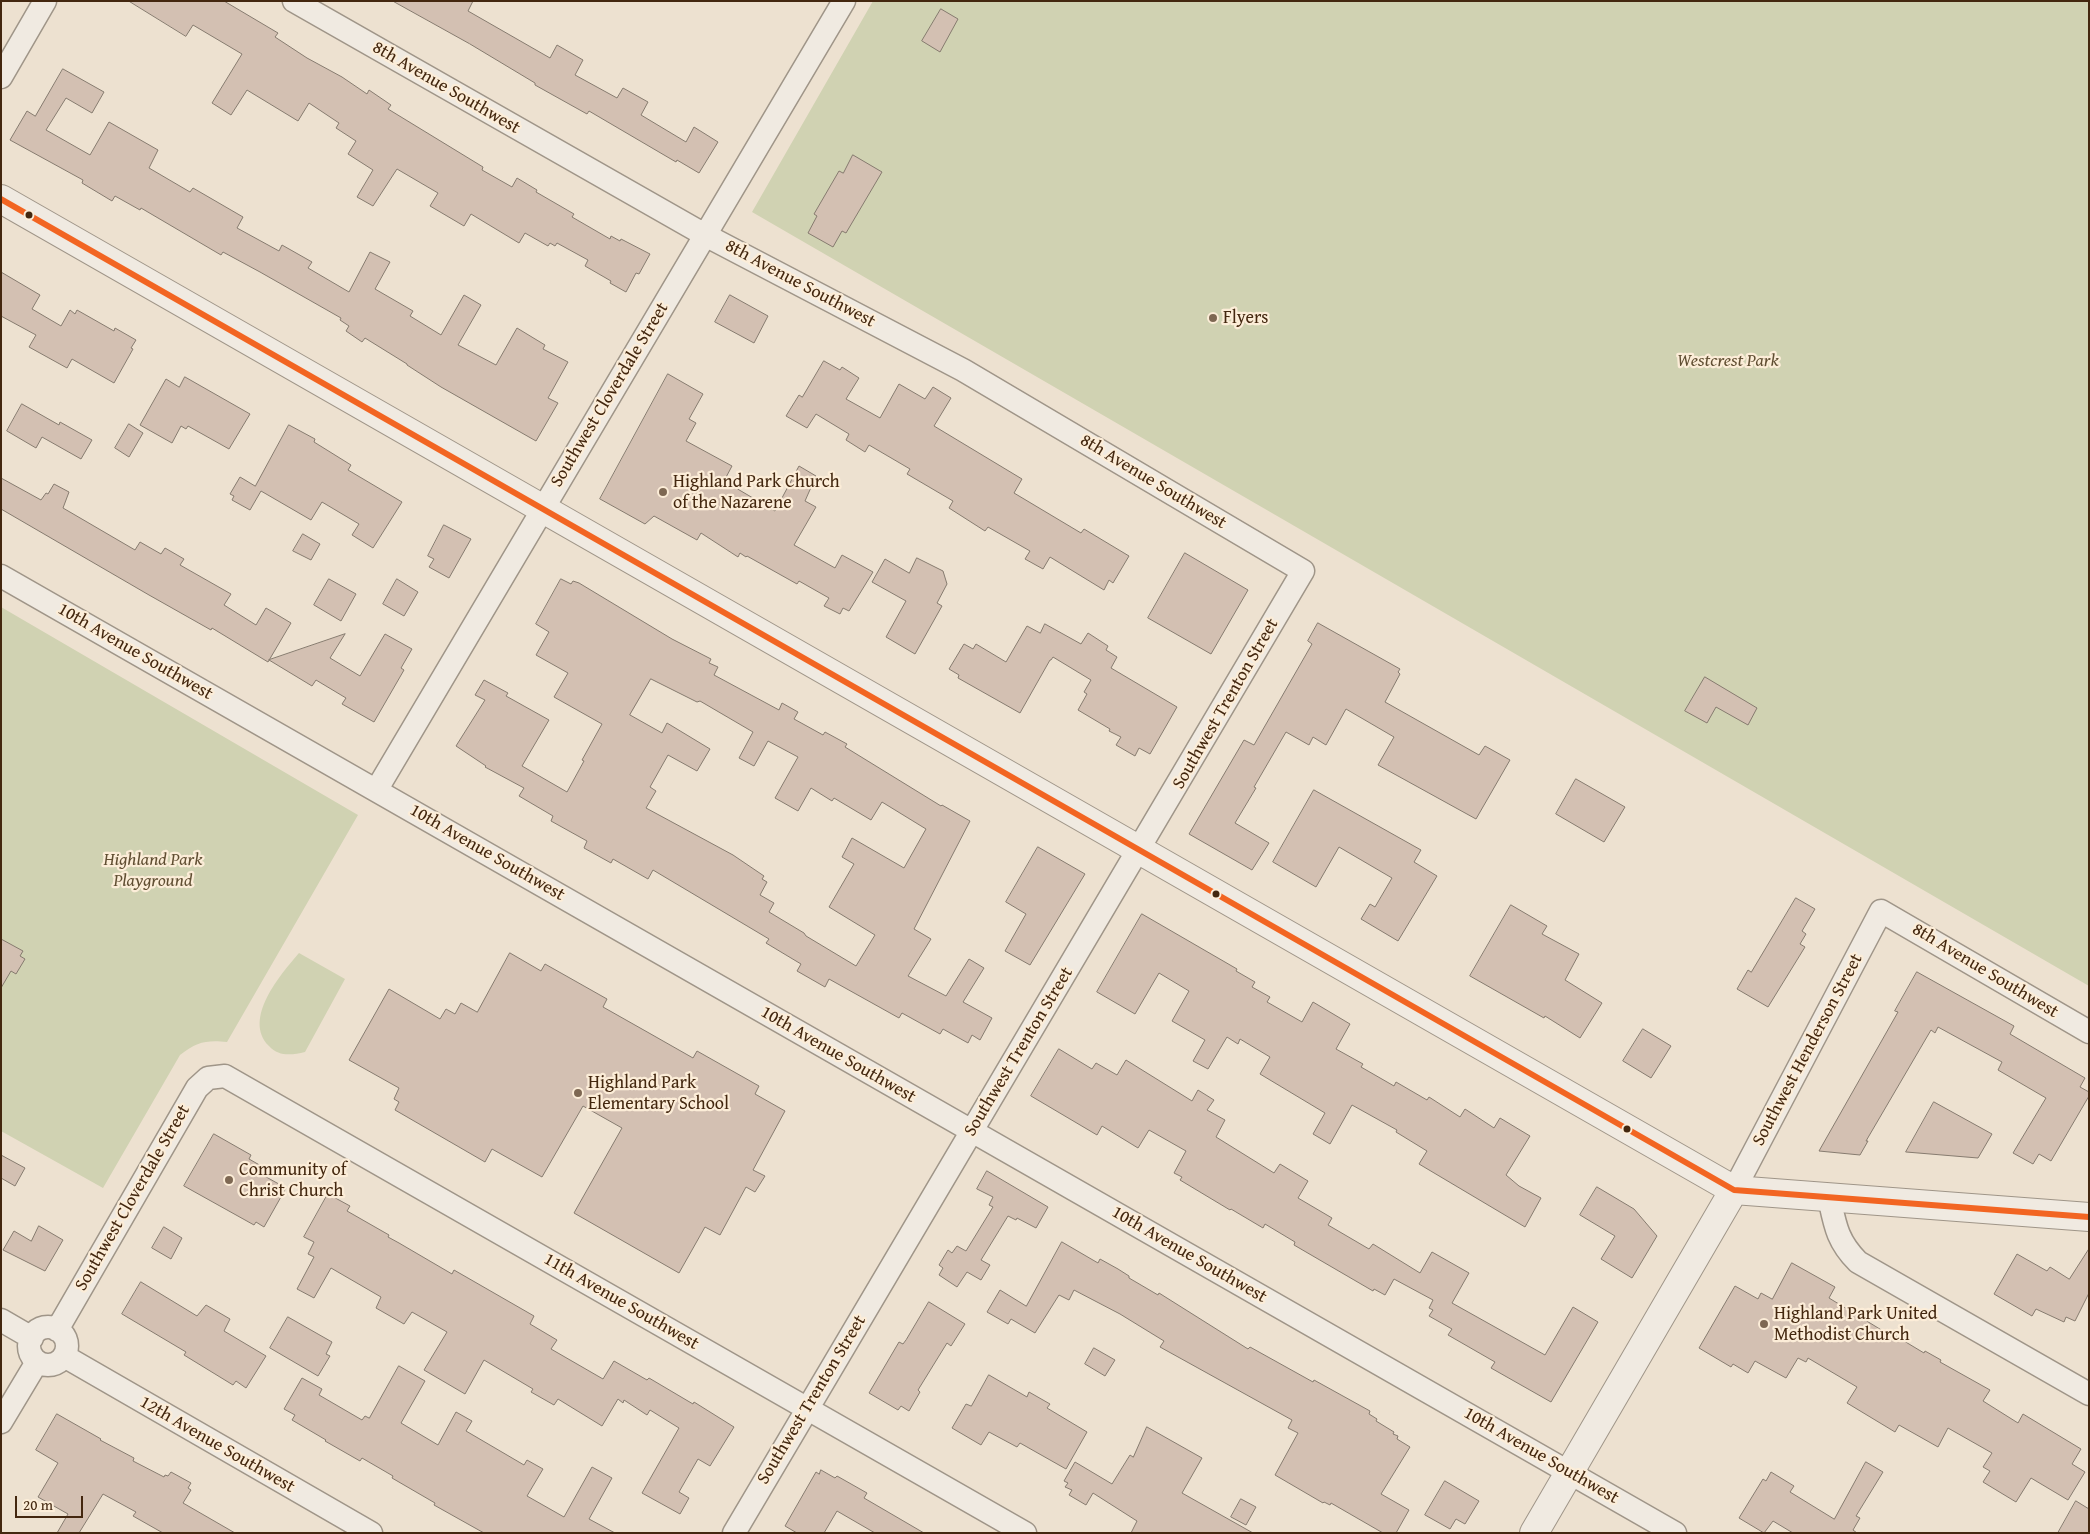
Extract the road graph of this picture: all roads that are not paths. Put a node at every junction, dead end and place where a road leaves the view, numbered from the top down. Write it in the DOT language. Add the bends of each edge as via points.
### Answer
graph roads {
  1 [pos="44,1"];
  2 [pos="294,1"];
  3 [pos="844,1"];
  4 [pos="1,77"];
  5 [pos="1,199"];
  6 [pos="705,236"];
  7 [pos="544,508"];
  8 [pos="1303,571"];
  9 [pos="1,576"];
  10 [pos="377,790"];
  11 [pos="1140,849"];
  12 [pos="1881,911"];
  13 [pos="2089,1032"];
  14 [pos="217,1076"];
  15 [pos="972,1132"];
  16 [pos="1734,1190"];
  17 [pos="1829,1197"];
  18 [pos="2089,1217"];
  19 [pos="1,1320"];
  20 [pos="57,1330"];
  21 [pos="32,1338"];
  22 [pos="64,1356"];
  23 [pos="37,1362"];
  24 [pos="2089,1394"];
  25 [pos="807,1410"];
  26 [pos="1,1422"];
  27 [pos="1570,1472"];
  28 [pos="371,1533"];
  29 [pos="734,1533"];
  30 [pos="1025,1533"];
  31 [pos="1534,1533"];
  32 [pos="1674,1533"];
  1 -- 4 [label="street"];
  2 -- 6 [label="street, 8th Avenue Southwest"];
  3 -- 6 [label="street, Southwest Cloverdale Street"];
  5 -- 7 [label="street"];
  6 -- 7 [label="street, Southwest Cloverdale Street"];
  6 -- 8 [label="street, 8th Avenue Southwest" via="963,370"];
  7 -- 10 [label="street, Southwest Cloverdale Street"];
  7 -- 11 [label="street"];
  8 -- 11 [label="street, Southwest Trenton Street"];
  9 -- 10 [label="street, 10th Avenue Southwest"];
  10 -- 15 [label="street, 10th Avenue Southwest"];
  11 -- 15 [label="street, Southwest Trenton Street"];
  11 -- 16 [label="street"];
  12 -- 13 [label="street, 8th Avenue Southwest"];
  12 -- 16 [label="street, Southwest Henderson Street"];
  14 -- 20 [label="street, Southwest Cloverdale Street" via="208,1078 197,1088"];
  14 -- 25 [label="street, 11th Avenue Southwest" via="236,1081"];
  15 -- 25 [label="street, Southwest Trenton Street"];
  15 -- 27 [label="street, 10th Avenue Southwest"];
  16 -- 17 [label="street"];
  16 -- 27 [label="street"];
  17 -- 18 [label="street"];
  17 -- 24 [label="street" via="1844,1248 1858,1262"];
  19 -- 21 [label="street"];
  20 -- 21 [label="street" via="42,1328"];
  20 -- 22 [label="street" via="67,1341"];
  21 -- 23 [label="street" via="30,1353"];
  22 -- 23 [label="street" via="51,1365"];
  22 -- 28 [label="street, 12th Avenue Southwest"];
  23 -- 26 [label="street"];
  25 -- 29 [label="street, Southwest Trenton Street"];
  25 -- 30 [label="street, 11th Avenue Southwest"];
  27 -- 31 [label="street"];
  27 -- 32 [label="street, 10th Avenue Southwest"];
}
